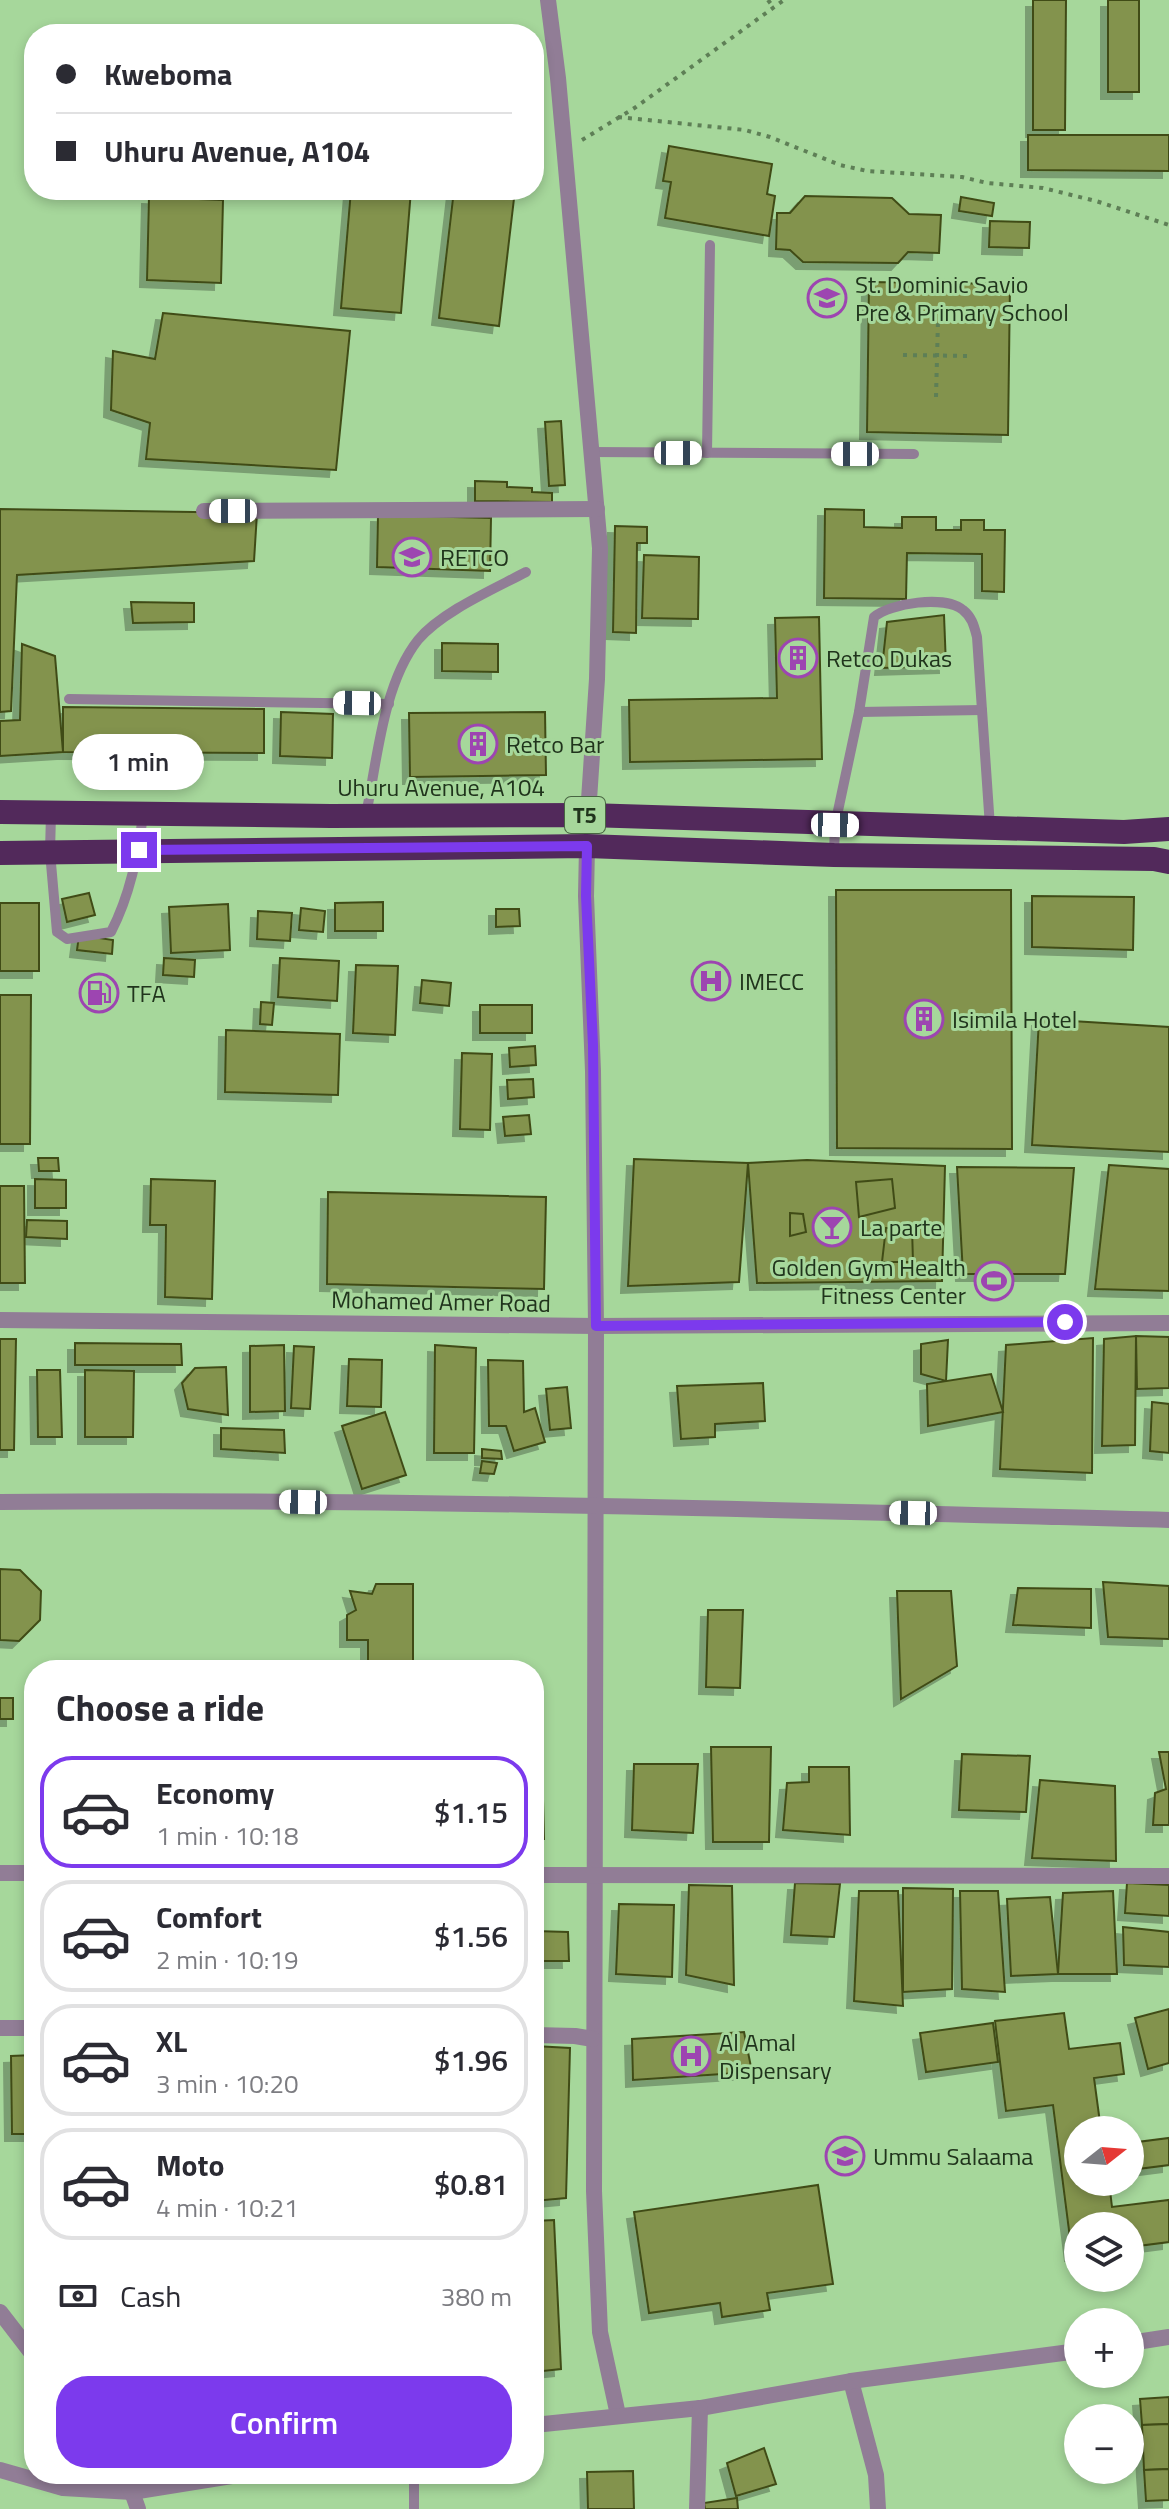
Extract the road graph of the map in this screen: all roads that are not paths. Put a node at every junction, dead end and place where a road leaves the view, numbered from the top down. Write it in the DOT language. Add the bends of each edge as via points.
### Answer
graph roads {
  1 [pos="548,0"];
  2 [pos="710,245"];
  3 [pos="591,452"];
  4 [pos="707,453"];
  5 [pos="914,454"];
  6 [pos="597,509"];
  7 [pos="204,511"];
  8 [pos="526,572"];
  9 [pos="69,699"];
  10 [pos="389,704"];
  11 [pos="982,710"];
  12 [pos="859,712"];
  13 [pos="0,812"];
  14 [pos="51,813"];
  15 [pos="143,813"];
  16 [pos="366,815"];
  17 [pos="588,815"];
  18 [pos="835,825"];
  19 [pos="990,828"];
  20 [pos="1169,829"];
  21 [pos="587,846"];
  22 [pos="139,850"];
  23 [pos="50,852"];
  24 [pos="0,853"];
  25 [pos="834,855"];
  26 [pos="1169,862"];
  27 [pos="0,1320"];
  28 [pos="1169,1323"];
  29 [pos="596,1326"];
  30 [pos="0,1502"];
  31 [pos="594,1505"];
  32 [pos="1169,1520"];
  33 [pos="0,1873"];
  34 [pos="24,1873"];
  35 [pos="596,1874"];
  36 [pos="544,1875"];
  37 [pos="1169,1876"];
  38 [pos="0,2028"];
  39 [pos="24,2028"];
  40 [pos="544,2036"];
  41 [pos="593,2039"];
  42 [pos="2,2325"];
  43 [pos="1169,2337"];
  44 [pos="1144,2341"];
  45 [pos="24,2346"];
  46 [pos="1064,2353"];
  47 [pos="851,2381"];
  48 [pos="700,2408"];
  49 [pos="618,2415"];
  50 [pos="544,2424"];
  51 [pos="0,2470"];
  52 [pos="24,2477"];
  53 [pos="49,2484"];
  54 [pos="127,2484"];
  55 [pos="182,2484"];
  56 [pos="414,2484"];
  57 [pos="132,2492"];
  58 [pos="138,2509"];
  59 [pos="414,2509"];
  60 [pos="697,2509"];
  61 [pos="878,2509"];
  1 -- 3 [label="street"];
  2 -- 4 [label="lane"];
  3 -- 4 [label="lane"];
  3 -- 6 [label="street"];
  4 -- 5 [label="lane"];
  6 -- 7 [label="street"];
  6 -- 17 [label="street" via="597,679"];
  8 -- 10 [label="lane" via="459,608 420,638"];
  9 -- 10 [label="lane"];
  10 -- 16 [label="lane"];
  11 -- 12 [label="lane"];
  11 -- 12 [label="lane" via="972,619 960,607 939,603 903,604 874,617"];
  11 -- 19 [label="lane"];
  12 -- 18 [label="lane"];
  13 -- 14 [label="highway, Uhuru Avenue, A104 / T5"];
  14 -- 15 [label="highway, Uhuru Avenue, A104 / T5"];
  14 -- 23 [label="lane"];
  15 -- 16 [label="highway, Uhuru Avenue, A104 / T5"];
  15 -- 22 [label="lane"];
  16 -- 17 [label="highway, Uhuru Avenue, A104 / T5"];
  17 -- 18 [label="highway, Uhuru Avenue, A104 / T5"];
  18 -- 19 [label="highway, Uhuru Avenue, A104 / T5"];
  18 -- 25 [label="lane"];
  19 -- 20 [label="highway, Uhuru Avenue, A104 / T5"];
  21 -- 22 [label="highway, T5"];
  21 -- 25 [label="highway, T5"];
  21 -- 29 [label="street"];
  22 -- 23 [label="highway, T5"];
  22 -- 23 [label="lane" via="111,932 67,939 57,932"];
  23 -- 24 [label="highway, T5"];
  25 -- 26 [label="highway, T5"];
  27 -- 29 [label="street, Mohamed Amer Road"];
  28 -- 29 [label="street, Mohamed Amer Road"];
  29 -- 31 [label="street"];
  30 -- 31 [label="street"];
  31 -- 32 [label="street"];
  31 -- 35 [label="street"];
  33 -- 34 [label="street"];
  35 -- 36 [label="street"];
  35 -- 37 [label="street"];
  35 -- 41 [label="street"];
  38 -- 39 [label="street"];
  40 -- 41 [label="street"];
  41 -- 49 [label="street" via="600,2332"];
  42 -- 45 [label="street"];
  43 -- 44 [label="street"];
  46 -- 47 [label="street"];
  47 -- 48 [label="street"];
  47 -- 61 [label="street" via="876,2475"];
  48 -- 49 [label="street"];
  48 -- 60 [label="street"];
  49 -- 50 [label="street"];
  51 -- 52 [label="street"];
  53 -- 57 [label="street"];
  54 -- 57 [label="street"];
  55 -- 57 [label="street"];
  56 -- 59 [label="lane"];
  57 -- 58 [label="street"];
}
